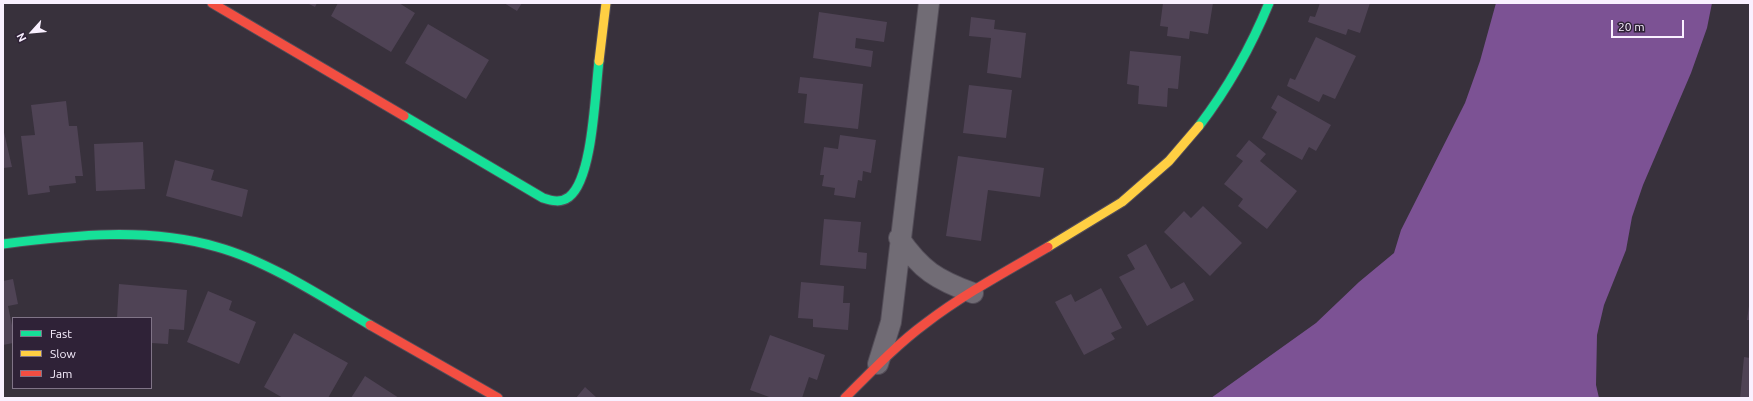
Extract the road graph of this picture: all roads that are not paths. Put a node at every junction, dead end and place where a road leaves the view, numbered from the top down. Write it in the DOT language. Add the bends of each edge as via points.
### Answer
graph roads {
  1 [pos="212,3"];
  2 [pos="606,3"];
  3 [pos="929,3"];
  4 [pos="1269,3"];
  5 [pos="899,238"];
  6 [pos="3,244"];
  7 [pos="973,293"];
  8 [pos="878,364"];
  9 [pos="498,398"];
  10 [pos="845,398"];
  1 -- 2 [label="street" via="543,198 557,201 565,199 575,191 587,164"];
  3 -- 5 [label="street"];
  4 -- 7 [label="street" via="1260,26 1213,109 1172,158 1122,202"];
  5 -- 7 [label="street" via="927,271 947,284"];
  5 -- 8 [label="street" via="891,322"];
  6 -- 9 [label="street" via="43,239 128,235 185,239 218,247 292,280"];
  7 -- 8 [label="street" via="938,314"];
  8 -- 10 [label="street"];
}
